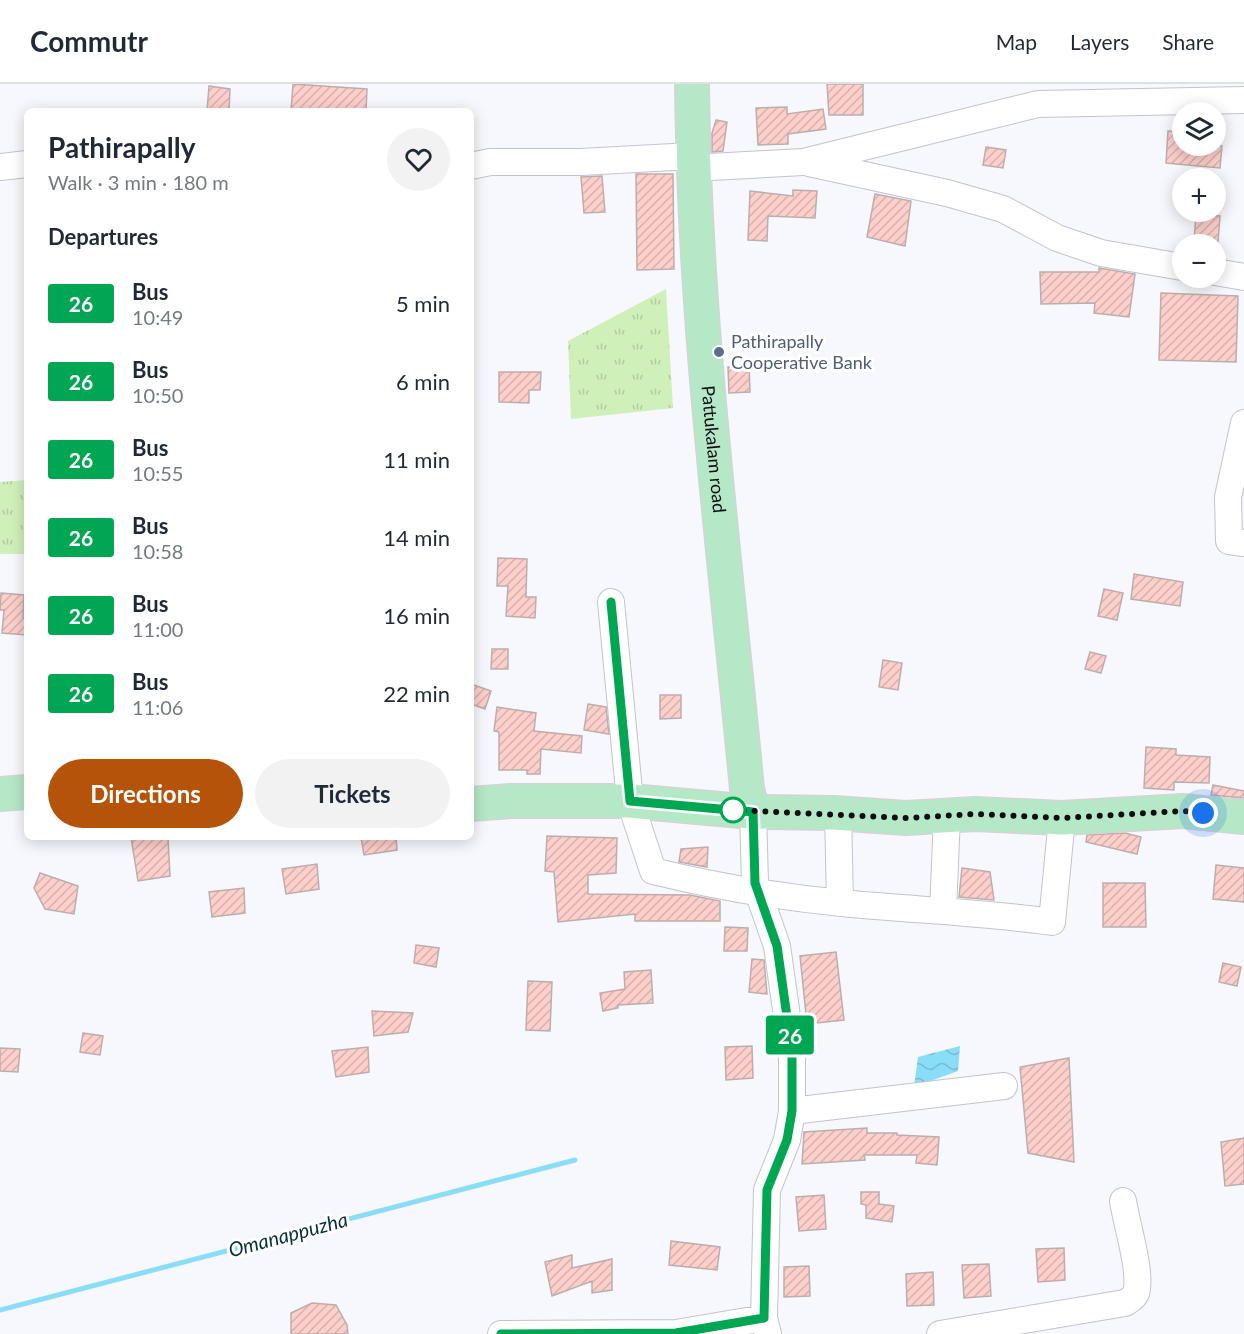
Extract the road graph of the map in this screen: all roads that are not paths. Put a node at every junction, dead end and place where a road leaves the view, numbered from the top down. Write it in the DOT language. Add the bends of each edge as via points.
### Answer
graph roads {
  1 [pos="692,84"];
  2 [pos="1244,100"];
  3 [pos="692,162"];
  4 [pos="803,162"];
  5 [pos="24,164"];
  6 [pos="474,165"];
  7 [pos="0,167"];
  8 [pos="1172,265"];
  9 [pos="1226,274"];
  10 [pos="1244,277"];
  11 [pos="1244,423"];
  12 [pos="1244,543"];
  13 [pos="611,602"];
  14 [pos="24,792"];
  15 [pos="0,794"];
  16 [pos="630,801"];
  17 [pos="474,804"];
  18 [pos="753,812"];
  19 [pos="838,813"];
  20 [pos="947,816"];
  21 [pos="1244,817"];
  22 [pos="1062,818"];
  23 [pos="758,891"];
  24 [pos="840,903"];
  25 [pos="943,911"];
  26 [pos="1004,1086"];
  27 [pos="792,1111"];
  28 [pos="1123,1201"];
  29 [pos="766,1326"];
  30 [pos="501,1334"];
  31 [pos="940,1334"];
  1 -- 3 [label="main road, Pattukalam road"];
  2 -- 4 [label="street" via="1038,104"];
  3 -- 4 [label="street"];
  3 -- 6 [label="street" via="490,162"];
  3 -- 18 [label="main road, Pattukalam road" via="702,330 747,789"];
  4 -- 8 [label="street" via="947,193 1004,209 1057,238 1101,254"];
  5 -- 7 [label="street"];
  9 -- 10 [label="street"];
  11 -- 12 [label="street" via="1228,497 1229,541"];
  13 -- 16 [label="street"];
  14 -- 15 [label="main road"];
  16 -- 17 [label="main road"];
  16 -- 18 [label="main road"];
  16 -- 23 [label="street" via="653,871"];
  18 -- 19 [label="main road"];
  18 -- 23 [label="street"];
  19 -- 20 [label="main road" via="906,818"];
  19 -- 24 [label="street"];
  20 -- 22 [label="main road"];
  20 -- 25 [label="street"];
  21 -- 22 [label="main road" via="1183,811"];
  22 -- 25 [label="street" via="1052,922"];
  23 -- 24 [label="street"];
  23 -- 27 [label="street" via="777,946 792,1052"];
  24 -- 25 [label="street"];
  26 -- 27 [label="street"];
  27 -- 29 [label="street" via="787,1140 767,1190"];
  28 -- 31 [label="street" via="1137,1288 1134,1297 1125,1303"];
  29 -- 30 [label="street" via="676,1333"];
}
